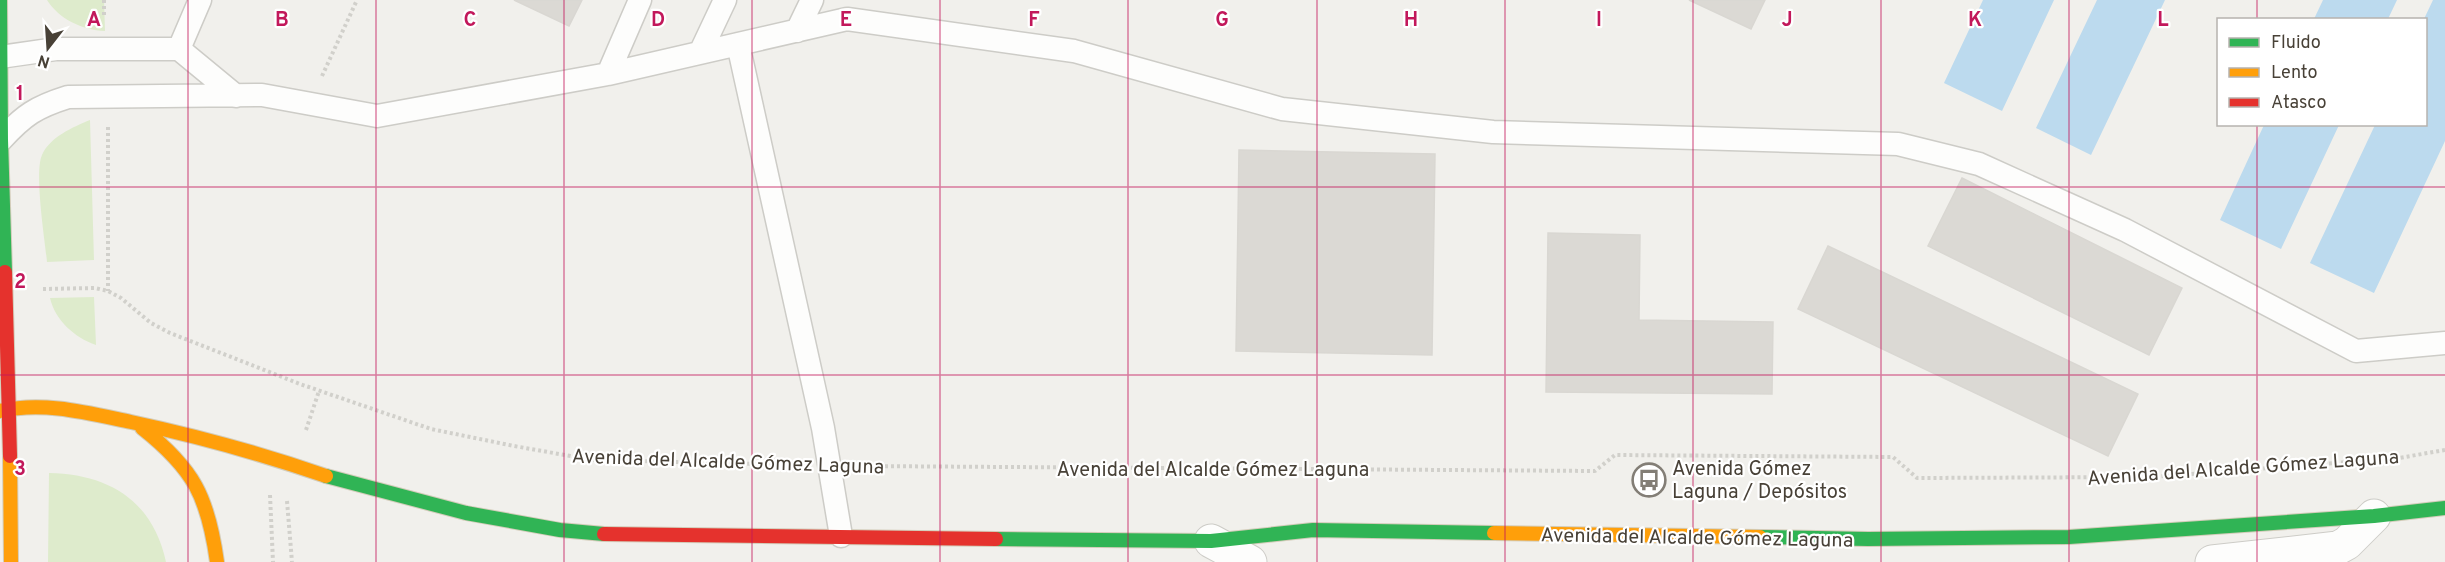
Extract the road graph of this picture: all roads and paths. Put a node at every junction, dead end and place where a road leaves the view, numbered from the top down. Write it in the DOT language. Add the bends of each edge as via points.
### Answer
graph roads {
  1 [pos="0,0"];
  2 [pos="104,0"];
  3 [pos="200,0"];
  4 [pos="357,0"];
  5 [pos="640,0"];
  6 [pos="725,0"];
  7 [pos="812,0"];
  8 [pos="797,31"];
  9 [pos="738,44"];
  10 [pos="106,49"];
  11 [pos="179,50"];
  12 [pos="700,53"];
  13 [pos="1,56"];
  14 [pos="608,74"];
  15 [pos="108,96"];
  16 [pos="236,96"];
  17 [pos="309,104"];
  18 [pos="1,140"];
  19 [pos="6,289"];
  20 [pos="108,291"];
  21 [pos="2445,343"];
  22 [pos="5,410"];
  23 [pos="133,422"];
  24 [pos="2445,450"];
  25 [pos="828,466"];
  26 [pos="270,491"];
  27 [pos="2445,508"];
  28 [pos="2374,516"];
  29 [pos="841,536"];
  30 [pos="1210,541"];
  31 [pos="12,562"];
  32 [pos="217,562"];
  33 [pos="273,562"];
  34 [pos="1250,562"];
  35 [pos="2212,562"];
  1 -- 13 [label="main road"];
  2 -- 10 [label="path"];
  3 -- 11 [label="lane"];
  4 -- 17 [label="path"];
  5 -- 14 [label="lane"];
  6 -- 12 [label="lane"];
  7 -- 8 [label="lane"];
  8 -- 9 [label="lane"];
  8 -- 21 [label="lane" via="848,19 1063,50 1282,109 1493,132 1898,144 1979,164 2125,230 2356,351"];
  9 -- 12 [label="lane"];
  9 -- 25 [label="lane" via="823,428"];
  10 -- 11 [label="lane"];
  10 -- 13 [label="lane" via="56,49"];
  11 -- 16 [label="lane"];
  12 -- 14 [label="lane"];
  13 -- 18 [label="main road"];
  14 -- 17 [label="lane" via="377,116"];
  15 -- 16 [label="lane"];
  15 -- 18 [label="lane" via="68,97 41,106"];
  15 -- 20 [label="path"];
  16 -- 17 [label="lane" via="262,95"];
  18 -- 19 [label="main road"];
  19 -- 20 [label="path, Avenida del Alcalde Gómez Laguna"];
  19 -- 22 [label="main road"];
  20 -- 25 [label="path, Avenida del Alcalde Gómez Laguna" via="170,333 431,429 593,460"];
  22 -- 23 [label="main road, Avenida del Alcalde Gómez Laguna" via="51,408"];
  22 -- 31 [label="main road"];
  23 -- 29 [label="main road, Avenida del Alcalde Gómez Laguna" via="257,454 340,482 531,527 592,534"];
  23 -- 32 [label="main road, Avenida del Alcalde Gómez Laguna" via="173,454 196,482 206,504"];
  24 -- 25 [label="path, Avenida del Alcalde Gómez Laguna" via="2399,458 2153,477 1917,478 1893,458 1615,455 1595,471"];
  25 -- 29 [label="lane"];
  26 -- 33 [label="path"];
  27 -- 28 [label="main road, Avenida del Alcalde Gómez Laguna"];
  28 -- 30 [label="main road, Avenida del Alcalde Gómez Laguna" via="2069,537 1868,539 1313,530"];
  28 -- 35 [label="street" via="2338,548"];
  29 -- 30 [label="main road, Avenida del Alcalde Gómez Laguna"];
  30 -- 34 [label="street"];
}
